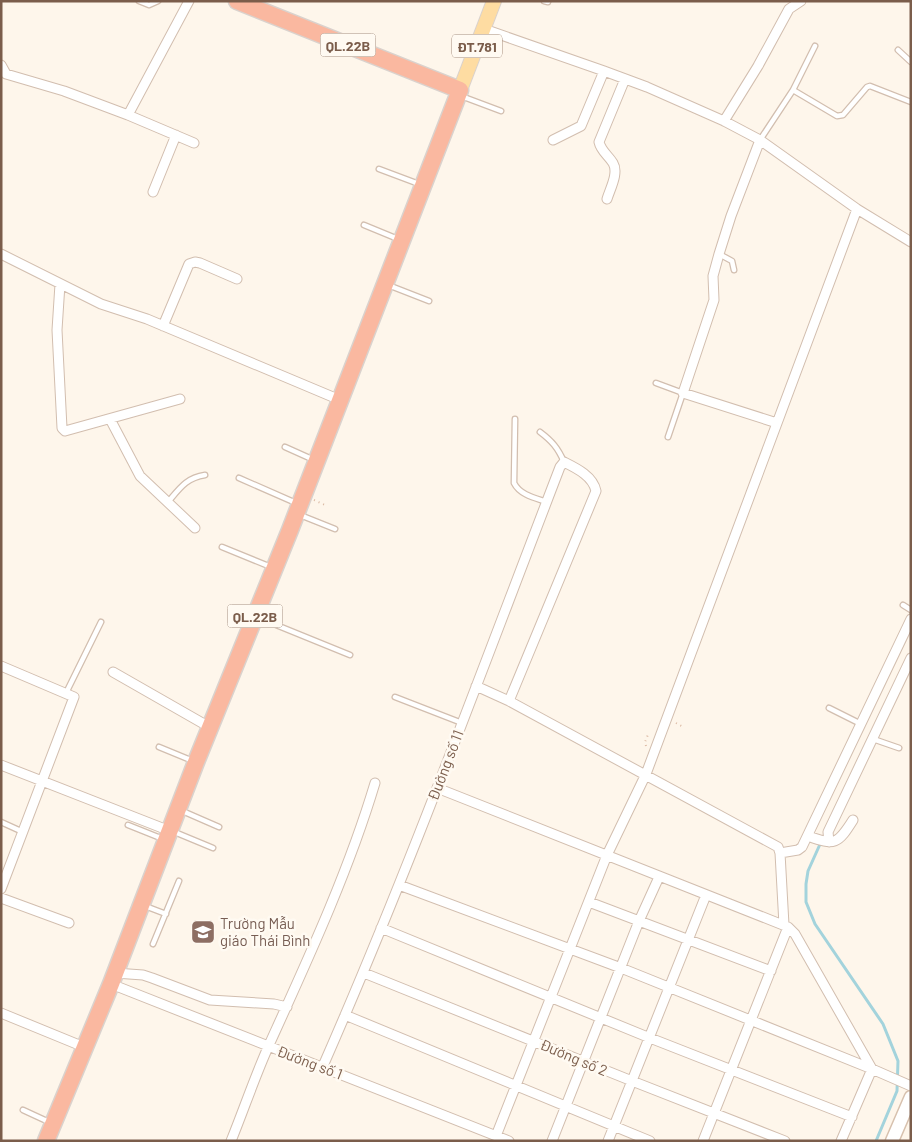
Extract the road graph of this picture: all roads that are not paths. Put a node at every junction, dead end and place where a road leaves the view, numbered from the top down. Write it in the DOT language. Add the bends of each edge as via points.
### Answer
graph roads {
  1 [pos="140,1"];
  2 [pos="158,1"];
  3 [pos="189,1"];
  4 [pos="494,1"];
  5 [pos="801,1"];
  6 [pos="246,3"];
  7 [pos="791,5"];
  8 [pos="484,29"];
  9 [pos="815,46"];
  10 [pos="898,50"];
  11 [pos="911,62"];
  12 [pos="1,65"];
  13 [pos="604,71"];
  14 [pos="625,79"];
  15 [pos="793,90"];
  16 [pos="459,92"];
  17 [pos="911,102"];
  18 [pos="501,111"];
  19 [pos="128,115"];
  20 [pos="724,121"];
  21 [pos="176,135"];
  22 [pos="553,140"];
  23 [pos="760,140"];
  24 [pos="194,143"];
  25 [pos="379,169"];
  26 [pos="423,185"];
  27 [pos="153,192"];
  28 [pos="607,199"];
  29 [pos="857,209"];
  30 [pos="364,225"];
  31 [pos="402,241"];
  32 [pos="911,242"];
  33 [pos="1,254"];
  34 [pos="719,254"];
  35 [pos="734,270"];
  36 [pos="236,279"];
  37 [pos="60,284"];
  38 [pos="385,284"];
  39 [pos="428,301"];
  40 [pos="163,326"];
  41 [pos="656,383"];
  42 [pos="683,393"];
  43 [pos="180,399"];
  44 [pos="340,400"];
  45 [pos="110,419"];
  46 [pos="515,419"];
  47 [pos="777,423"];
  48 [pos="540,432"];
  49 [pos="668,437"];
  50 [pos="285,447"];
  51 [pos="316,461"];
  52 [pos="564,462"];
  53 [pos="205,475"];
  54 [pos="239,478"];
  55 [pos="168,502"];
  56 [pos="547,502"];
  57 [pos="298,509"];
  58 [pos="196,528"];
  59 [pos="335,529"];
  60 [pos="222,547"];
  61 [pos="275,568"];
  62 [pos="903,605"];
  63 [pos="911,610"];
  64 [pos="256,616"];
  65 [pos="911,619"];
  66 [pos="101,622"];
  67 [pos="350,655"];
  68 [pos="911,658"];
  69 [pos="1,666"];
  70 [pos="113,672"];
  71 [pos="476,686"];
  72 [pos="66,693"];
  73 [pos="395,697"];
  74 [pos="509,701"];
  75 [pos="829,708"];
  76 [pos="462,722"];
  77 [pos="861,724"];
  78 [pos="211,728"];
  79 [pos="872,739"];
  80 [pos="160,747"];
  81 [pos="899,748"];
  82 [pos="196,762"];
  83 [pos="1,765"];
  84 [pos="646,774"];
  85 [pos="43,781"];
  86 [pos="375,783"];
  87 [pos="437,788"];
  88 [pos="179,809"];
  89 [pos="853,820"];
  90 [pos="1,822"];
  91 [pos="128,825"];
  92 [pos="219,827"];
  93 [pos="23,832"];
  94 [pos="168,835"];
  95 [pos="819,840"];
  96 [pos="213,848"];
  97 [pos="780,853"];
  98 [pos="607,855"];
  99 [pos="659,877"];
  100 [pos="179,881"];
  101 [pos="399,885"];
  102 [pos="1,889"];
  103 [pos="706,895"];
  104 [pos="1,898"];
  105 [pos="589,902"];
  106 [pos="142,904"];
  107 [pos="166,914"];
  108 [pos="639,921"];
  109 [pos="70,923"];
  110 [pos="786,926"];
  111 [pos="381,928"];
  112 [pos="688,940"];
  113 [pos="153,944"];
  114 [pos="571,949"];
  115 [pos="621,968"];
  116 [pos="771,971"];
  117 [pos="364,973"];
  118 [pos="113,978"];
  119 [pos="670,988"];
  120 [pos="552,997"];
  121 [pos="288,1007"];
  122 [pos="1,1013"];
  123 [pos="345,1015"];
  124 [pos="601,1017"];
  125 [pos="752,1020"];
  126 [pos="650,1038"];
  127 [pos="534,1041"];
  128 [pos="269,1046"];
  129 [pos="84,1048"];
  130 [pos="584,1061"];
  131 [pos="323,1066"];
  132 [pos="732,1069"];
  133 [pos="872,1069"];
  134 [pos="632,1081"];
  135 [pos="516,1085"];
  136 [pos="908,1085"];
  137 [pos="911,1097"];
  138 [pos="566,1106"];
  139 [pos="23,1110"];
  140 [pos="714,1113"];
  141 [pos="852,1116"];
  142 [pos="53,1123"];
  143 [pos="614,1126"];
  144 [pos="496,1136"];
  145 [pos="47,1140"];
  146 [pos="231,1141"];
  147 [pos="509,1141"];
  148 [pos="552,1141"];
  149 [pos="608,1141"];
  150 [pos="650,1141"];
  151 [pos="703,1141"];
  152 [pos="785,1141"];
  153 [pos="841,1141"];
  154 [pos="892,1141"];
  1 -- 2 [label="lane" via="149,5"];
  3 -- 19 [label="street"];
  4 -- 8 [label="main road, ĐT.781"];
  5 -- 7 [label="street"];
  6 -- 16 [label="highway, QL.22B"];
  7 -- 20 [label="street"];
  8 -- 13 [label="street"];
  8 -- 16 [label="main road, ĐT.781"];
  9 -- 15 [label="lane"];
  10 -- 11 [label="lane"];
  12 -- 19 [label="street" via="6,74"];
  13 -- 14 [label="street"];
  13 -- 22 [label="street" via="581,126"];
  14 -- 20 [label="street"];
  14 -- 28 [label="street" via="599,142 600,148 614,164 615,175"];
  15 -- 17 [label="lane" via="837,116 843,115 870,86"];
  15 -- 23 [label="lane"];
  16 -- 18 [label="lane"];
  16 -- 26 [label="highway, QL.22B"];
  19 -- 21 [label="street"];
  20 -- 23 [label="street"];
  21 -- 24 [label="street"];
  21 -- 27 [label="street"];
  23 -- 29 [label="street"];
  23 -- 34 [label="street" via="730,216"];
  25 -- 26 [label="lane"];
  26 -- 31 [label="highway, QL.22B"];
  29 -- 32 [label="street"];
  29 -- 47 [label="street"];
  30 -- 31 [label="lane"];
  31 -- 38 [label="highway, QL.22B"];
  33 -- 37 [label="street"];
  34 -- 35 [label="lane" via="732,261"];
  34 -- 42 [label="street" via="713,276 714,300"];
  36 -- 40 [label="street" via="200,263 189,264"];
  37 -- 40 [label="street" via="101,304"];
  37 -- 45 [label="street" via="57,330 62,428 69,431"];
  38 -- 39 [label="lane"];
  38 -- 44 [label="highway, QL.22B"];
  40 -- 44 [label="street"];
  41 -- 42 [label="lane"];
  42 -- 47 [label="street"];
  42 -- 49 [label="lane"];
  43 -- 45 [label="street"];
  44 -- 51 [label="highway, QL.22B"];
  45 -- 55 [label="street" via="140,476"];
  46 -- 56 [label="lane" via="514,483 526,495"];
  47 -- 84 [label="street"];
  48 -- 52 [label="lane" via="559,449"];
  50 -- 51 [label="lane"];
  51 -- 57 [label="highway, QL.22B"];
  52 -- 56 [label="street, Đường số 11"];
  52 -- 74 [label="street" via="591,479 596,490"];
  53 -- 55 [label="lane" via="191,478"];
  54 -- 57 [label="lane"];
  55 -- 58 [label="street"];
  56 -- 71 [label="street, Đường số 11"];
  57 -- 59 [label="lane"];
  57 -- 61 [label="highway, QL.22B"];
  60 -- 61 [label="lane"];
  61 -- 64 [label="highway, QL.22B"];
  62 -- 63 [label="lane"];
  64 -- 67 [label="lane"];
  64 -- 78 [label="highway, QL.22B"];
  65 -- 77 [label="street"];
  66 -- 72 [label="lane"];
  68 -- 79 [label="street"];
  69 -- 72 [label="street"];
  70 -- 78 [label="street"];
  71 -- 74 [label="street"];
  71 -- 76 [label="street, Đường số 11"];
  72 -- 85 [label="street" via="74,697 74,701"];
  73 -- 76 [label="lane"];
  74 -- 84 [label="street"];
  75 -- 77 [label="lane"];
  76 -- 87 [label="street, Đường số 11"];
  77 -- 95 [label="street"];
  78 -- 82 [label="highway, QL.22B"];
  79 -- 81 [label="lane"];
  79 -- 95 [label="street" via="828,832"];
  80 -- 82 [label="lane"];
  82 -- 88 [label="highway, QL.22B"];
  83 -- 85 [label="street"];
  84 -- 97 [label="street" via="766,839 778,847"];
  84 -- 98 [label="street"];
  85 -- 93 [label="street"];
  85 -- 94 [label="street"];
  86 -- 121 [label="street" via="344,870"];
  87 -- 98 [label="street"];
  87 -- 101 [label="street, Đường số 11"];
  88 -- 92 [label="lane"];
  88 -- 94 [label="highway, QL.22B"];
  89 -- 95 [label="street" via="843,836"];
  90 -- 93 [label="lane"];
  91 -- 94 [label="lane"];
  93 -- 102 [label="street"];
  94 -- 96 [label="lane"];
  94 -- 106 [label="highway, QL.22B"];
  95 -- 97 [label="street" via="800,849"];
  97 -- 110 [label="street"];
  98 -- 99 [label="street"];
  98 -- 105 [label="street"];
  99 -- 103 [label="street"];
  99 -- 108 [label="street"];
  100 -- 107 [label="lane"];
  101 -- 111 [label="street, Đường số 11"];
  101 -- 114 [label="street"];
  103 -- 110 [label="street"];
  103 -- 112 [label="street"];
  104 -- 109 [label="street"];
  105 -- 108 [label="street"];
  105 -- 114 [label="street"];
  106 -- 107 [label="lane"];
  106 -- 118 [label="highway, QL.22B"];
  107 -- 113 [label="lane"];
  108 -- 112 [label="street"];
  108 -- 115 [label="street"];
  110 -- 116 [label="street"];
  110 -- 133 [label="street" via="795,934"];
  111 -- 117 [label="street, Đường số 11"];
  111 -- 120 [label="street"];
  112 -- 116 [label="street"];
  112 -- 119 [label="street"];
  114 -- 115 [label="street"];
  114 -- 120 [label="street"];
  115 -- 119 [label="street"];
  115 -- 124 [label="street"];
  116 -- 125 [label="street"];
  117 -- 123 [label="street, Đường số 11"];
  117 -- 127 [label="street, Đường số 2"];
  118 -- 121 [label="street" via="143,975 210,1000"];
  118 -- 128 [label="street, Đường số 1"];
  118 -- 129 [label="highway, QL.22B"];
  119 -- 125 [label="street"];
  119 -- 126 [label="street"];
  120 -- 124 [label="street"];
  120 -- 127 [label="street"];
  121 -- 128 [label="street"];
  122 -- 129 [label="street"];
  123 -- 131 [label="street, Đường số 11"];
  123 -- 135 [label="street"];
  124 -- 126 [label="street"];
  124 -- 130 [label="street"];
  125 -- 132 [label="street"];
  125 -- 133 [label="street"];
  126 -- 132 [label="street"];
  126 -- 134 [label="street"];
  127 -- 130 [label="street, Đường số 2"];
  127 -- 135 [label="street"];
  128 -- 131 [label="street, Đường số 1"];
  128 -- 146 [label="street"];
  129 -- 142 [label="highway, QL.22B"];
  130 -- 134 [label="street, Đường số 2"];
  130 -- 138 [label="street"];
  131 -- 144 [label="street, Đường số 1"];
  132 -- 140 [label="street"];
  132 -- 141 [label="street"];
  133 -- 136 [label="street"];
  133 -- 141 [label="street"];
  134 -- 140 [label="street, Đường số 2"];
  134 -- 143 [label="street"];
  135 -- 138 [label="street"];
  135 -- 144 [label="street"];
  137 -- 154 [label="street"];
  138 -- 143 [label="street"];
  138 -- 148 [label="street"];
  139 -- 142 [label="lane"];
  140 -- 151 [label="street"];
  140 -- 152 [label="street, Đường số 2"];
  141 -- 153 [label="street"];
  142 -- 145 [label="highway, QL.22B"];
  143 -- 149 [label="street"];
  143 -- 150 [label="street"];
  144 -- 147 [label="street, Đường số 1"];
}
